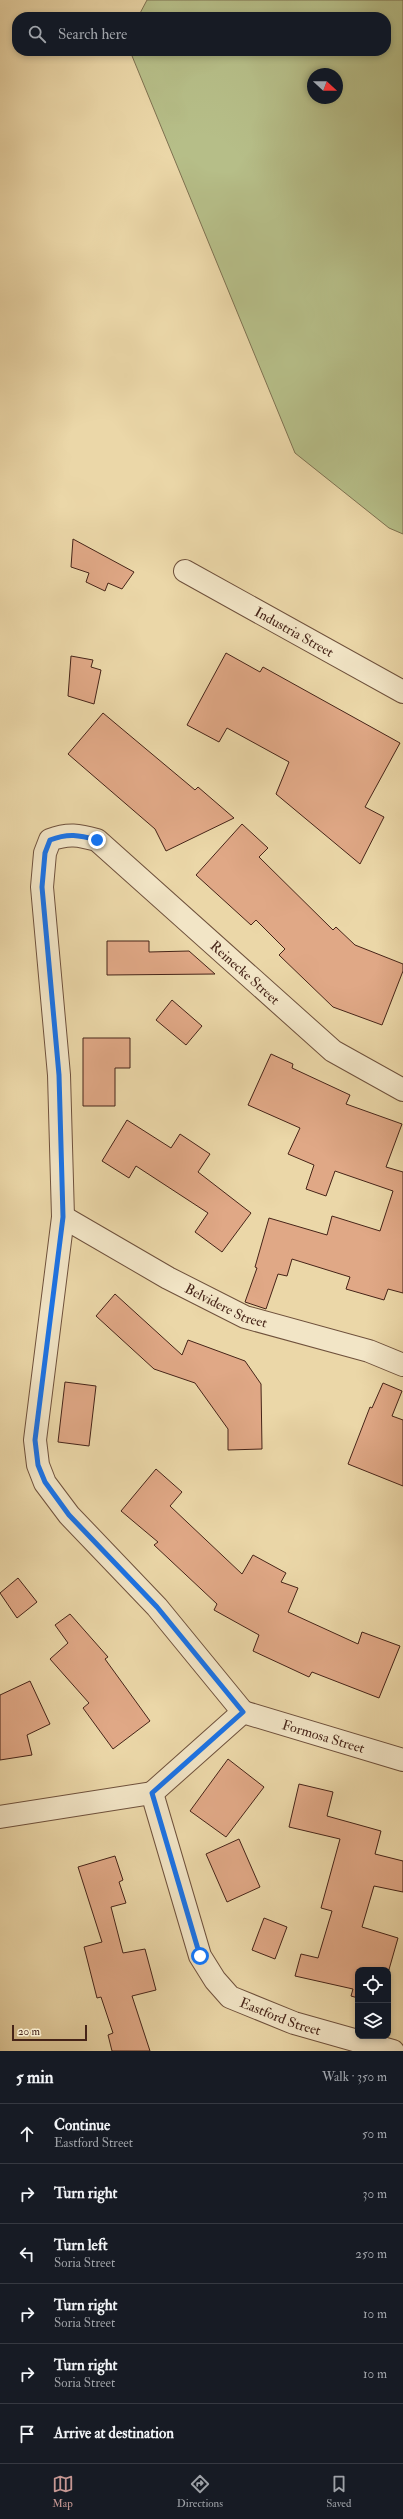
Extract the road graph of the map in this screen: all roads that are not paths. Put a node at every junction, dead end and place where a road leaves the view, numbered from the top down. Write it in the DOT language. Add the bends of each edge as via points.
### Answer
graph roads {
  1 [pos="185,571"];
  2 [pos="403,692"];
  3 [pos="403,1090"];
  4 [pos="63,1217"];
  5 [pos="403,1365"];
  6 [pos="243,1712"];
  7 [pos="403,1760"];
  8 [pos="152,1793"];
  9 [pos="0,1817"];
  10 [pos="393,2051"];
  1 -- 2 [label="street, Industria Street"];
  3 -- 4 [label="street, Reinecke Street" via="333,1051 97,840 77,834 50,840 45,853 42,887 59,1075"];
  4 -- 5 [label="street, Belvidere Street" via="168,1278 245,1316 369,1352"];
  4 -- 6 [label="street" via="35,1440 38,1465 45,1482 69,1515 157,1607"];
  6 -- 7 [label="street, Formosa Street"];
  6 -- 8 [label="street"];
  8 -- 9 [label="street"];
  8 -- 10 [label="street, Eastford Street" via="200,1956 215,1980 230,1997 294,2023"];
}
